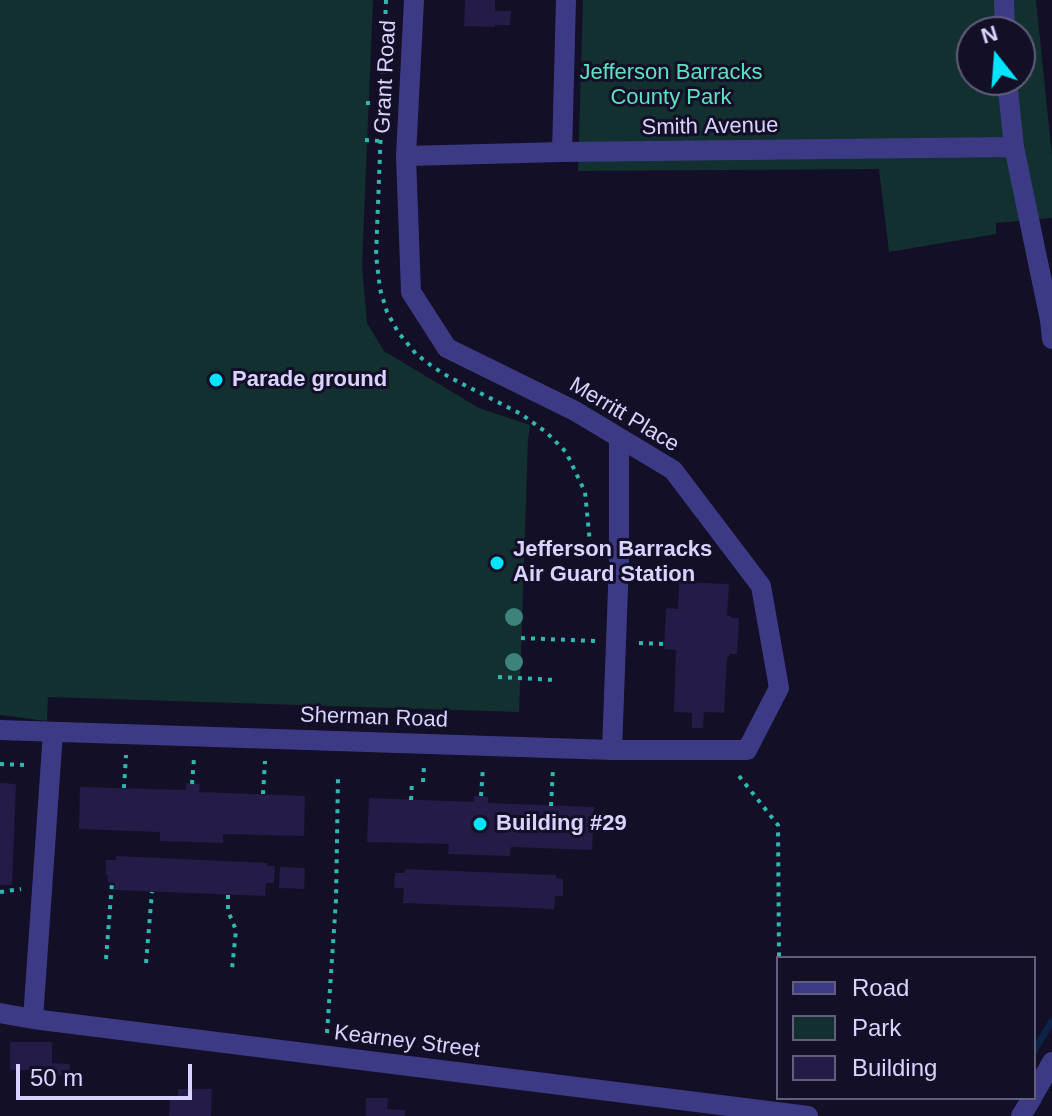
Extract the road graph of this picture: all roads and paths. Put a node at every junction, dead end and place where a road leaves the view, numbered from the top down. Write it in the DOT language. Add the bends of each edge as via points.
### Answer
graph roads {
  1 [pos="386,0"];
  2 [pos="414,0"];
  3 [pos="566,0"];
  4 [pos="1009,96"];
  5 [pos="366,103"];
  6 [pos="382,103"];
  7 [pos="365,140"];
  8 [pos="381,141"];
  9 [pos="1014,147"];
  10 [pos="562,152"];
  11 [pos="406,156"];
  12 [pos="1052,339"];
  13 [pos="619,438"];
  14 [pos="590,543"];
  15 [pos="521,638"];
  16 [pos="598,641"];
  17 [pos="639,643"];
  18 [pos="664,644"];
  19 [pos="498,677"];
  20 [pos="555,680"];
  21 [pos="0,730"];
  22 [pos="53,732"];
  23 [pos="126,735"];
  24 [pos="266,739"];
  25 [pos="612,750"];
  26 [pos="747,750"];
  27 [pos="0,764"];
  28 [pos="26,765"];
  29 [pos="193,772"];
  30 [pos="739,776"];
  31 [pos="338,778"];
  32 [pos="412,781"];
  33 [pos="192,784"];
  34 [pos="482,785"];
  35 [pos="124,788"];
  36 [pos="552,788"];
  37 [pos="263,794"];
  38 [pos="481,796"];
  39 [pos="411,800"];
  40 [pos="551,806"];
  41 [pos="112,883"];
  42 [pos="152,892"];
  43 [pos="228,895"];
  44 [pos="779,956"];
  45 [pos="106,959"];
  46 [pos="146,963"];
  47 [pos="232,969"];
  48 [pos="0,1013"];
  49 [pos="33,1019"];
  50 [pos="325,1055"];
  51 [pos="1052,1062"];
  52 [pos="1036,1091"];
  53 [pos="808,1116"];
  1 -- 6 [label="path"];
  2 -- 11 [label="street, Grant Road"];
  3 -- 10 [label="street"];
  4 -- 9 [label="street"];
  5 -- 6 [label="path"];
  6 -- 8 [label="path"];
  7 -- 8 [label="path"];
  8 -- 14 [label="path" via="376,255 387,312 416,354 521,414 566,452 585,492"];
  9 -- 10 [label="street, Smith Avenue"];
  9 -- 12 [label="street"];
  10 -- 11 [label="street, Smith Avenue"];
  11 -- 13 [label="street, Merritt Place" via="411,292 447,348"];
  13 -- 25 [label="street"];
  13 -- 26 [label="street, Merritt Place" via="673,470 761,586 779,688"];
  15 -- 16 [label="path"];
  17 -- 18 [label="path"];
  19 -- 20 [label="path"];
  21 -- 22 [label="street, Sherman Road"];
  22 -- 23 [label="street, Sherman Road"];
  22 -- 49 [label="street"];
  23 -- 24 [label="street, Sherman Road"];
  23 -- 35 [label="path"];
  24 -- 25 [label="street, Sherman Road"];
  24 -- 37 [label="path"];
  25 -- 26 [label="street, Sherman Road"];
  27 -- 28 [label="path"];
  29 -- 33 [label="path"];
  30 -- 44 [label="path" via="778,825"];
  31 -- 50 [label="path"];
  32 -- 39 [label="path"];
  34 -- 38 [label="path"];
  36 -- 40 [label="path"];
  41 -- 45 [label="path"];
  42 -- 46 [label="path"];
  43 -- 47 [label="path" via="236,930"];
  48 -- 49 [label="street, Kearney Street"];
  49 -- 50 [label="street, Kearney Street"];
  50 -- 53 [label="street, Kearney Street"];
  51 -- 52 [label="street"];
}
